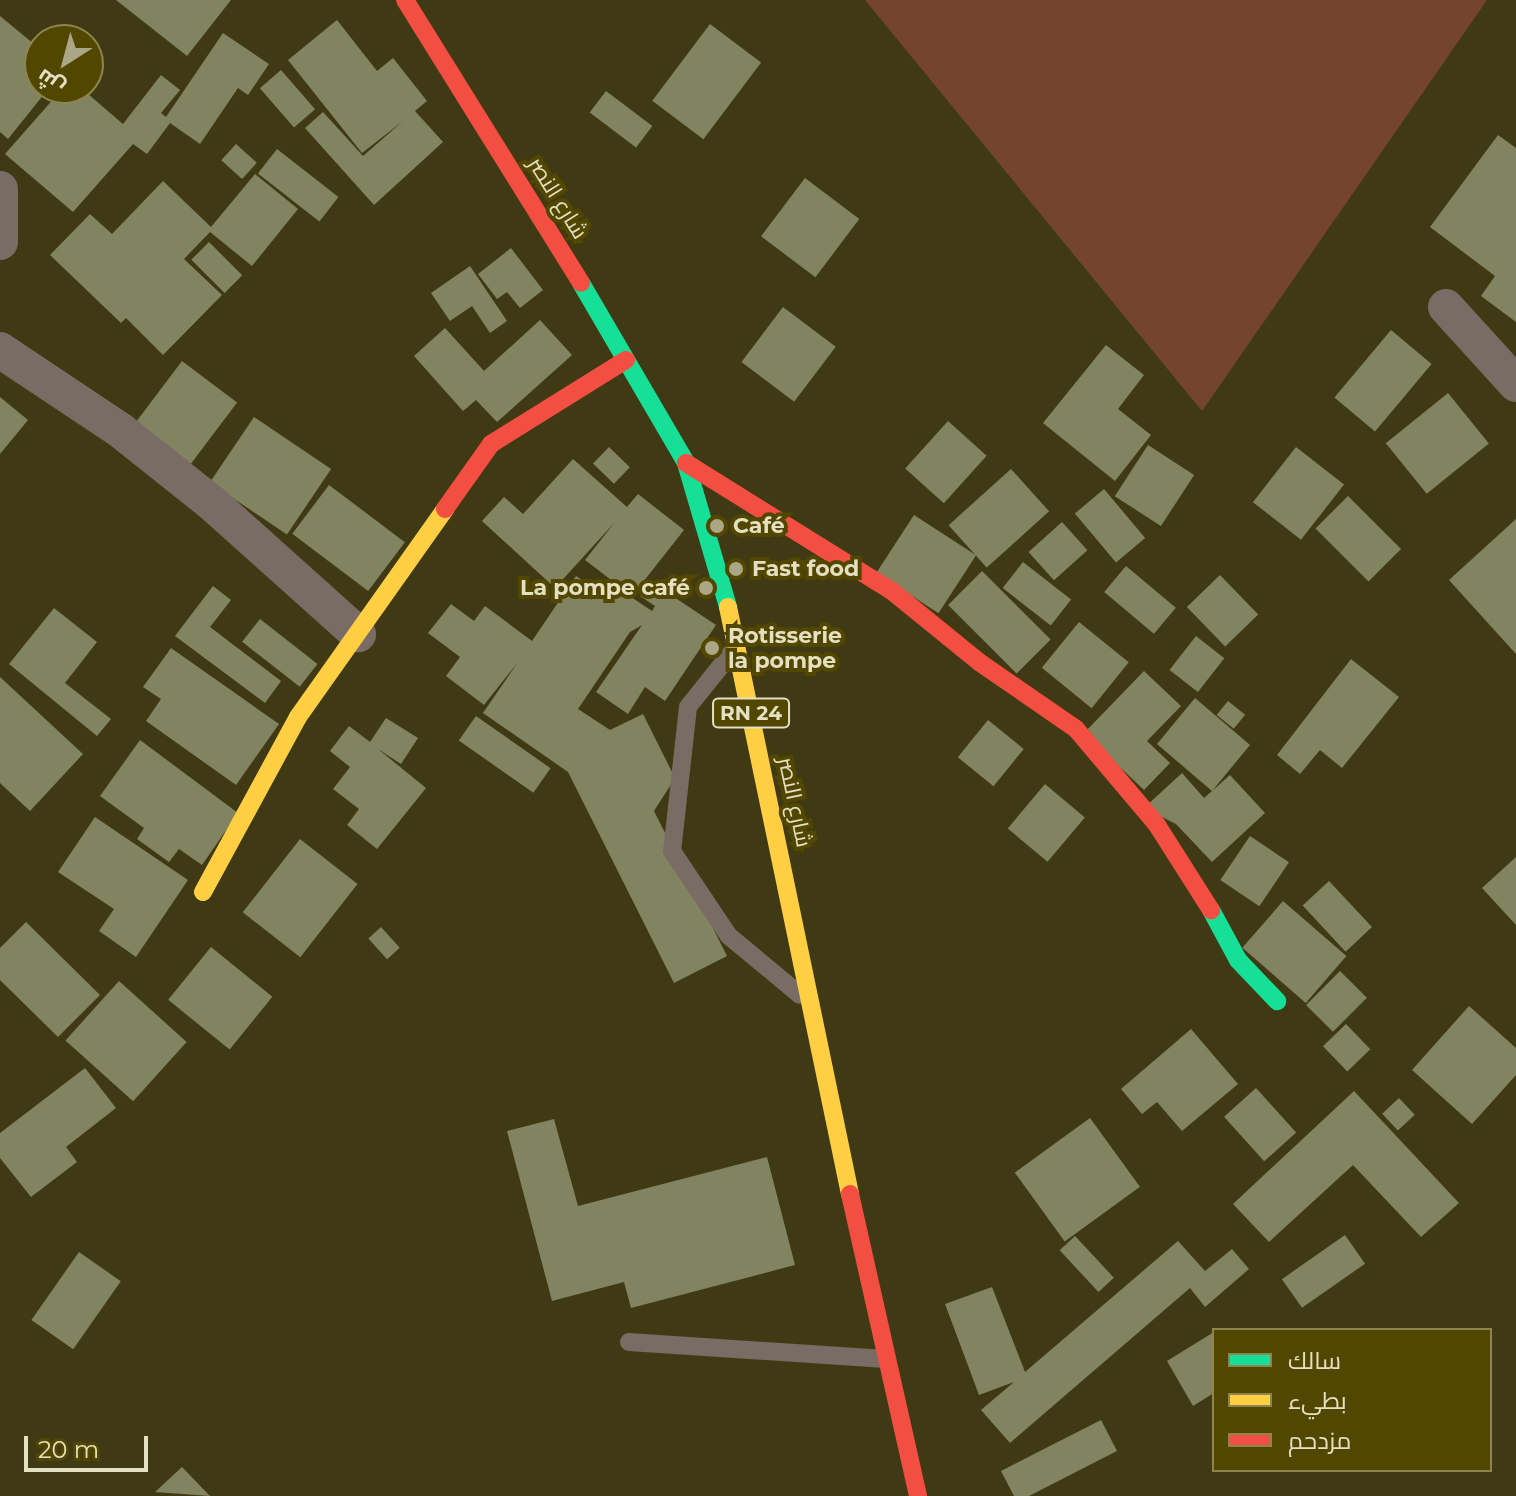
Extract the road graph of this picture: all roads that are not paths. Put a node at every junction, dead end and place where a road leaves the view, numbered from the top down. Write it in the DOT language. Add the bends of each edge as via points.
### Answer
graph roads {
  1 [pos="405,0"];
  2 [pos="0,189"];
  3 [pos="0,242"];
  4 [pos="1446,307"];
  5 [pos="0,350"];
  6 [pos="626,360"];
  7 [pos="1516,384"];
  8 [pos="686,463"];
  9 [pos="358,634"];
  10 [pos="736,646"];
  11 [pos="203,892"];
  12 [pos="1277,1001"];
  13 [pos="813,1006"];
  14 [pos="629,1342"];
  15 [pos="885,1359"];
  16 [pos="918,1496"];
  1 -- 6 [label="main road, شارع النصر / RN 24"];
  2 -- 3 [label="street"];
  4 -- 7 [label="street"];
  5 -- 9 [label="street" via="120,430 213,504"];
  6 -- 8 [label="main road, شارع النصر / RN 24"];
  6 -- 9 [label="main road" via="491,444"];
  8 -- 10 [label="main road, شارع النصر / RN 24"];
  8 -- 12 [label="main road" via="893,592 979,662 1076,729 1157,825 1194,878 1238,960"];
  9 -- 11 [label="main road" via="298,717"];
  10 -- 13 [label="main road, شارع النصر / RN 24"];
  10 -- 13 [label="lane" via="688,707 672,851 729,936"];
  13 -- 15 [label="main road, شارع النصر / RN 24"];
  14 -- 15 [label="lane"];
  15 -- 16 [label="main road, شارع النصر / RN 24"];
}
